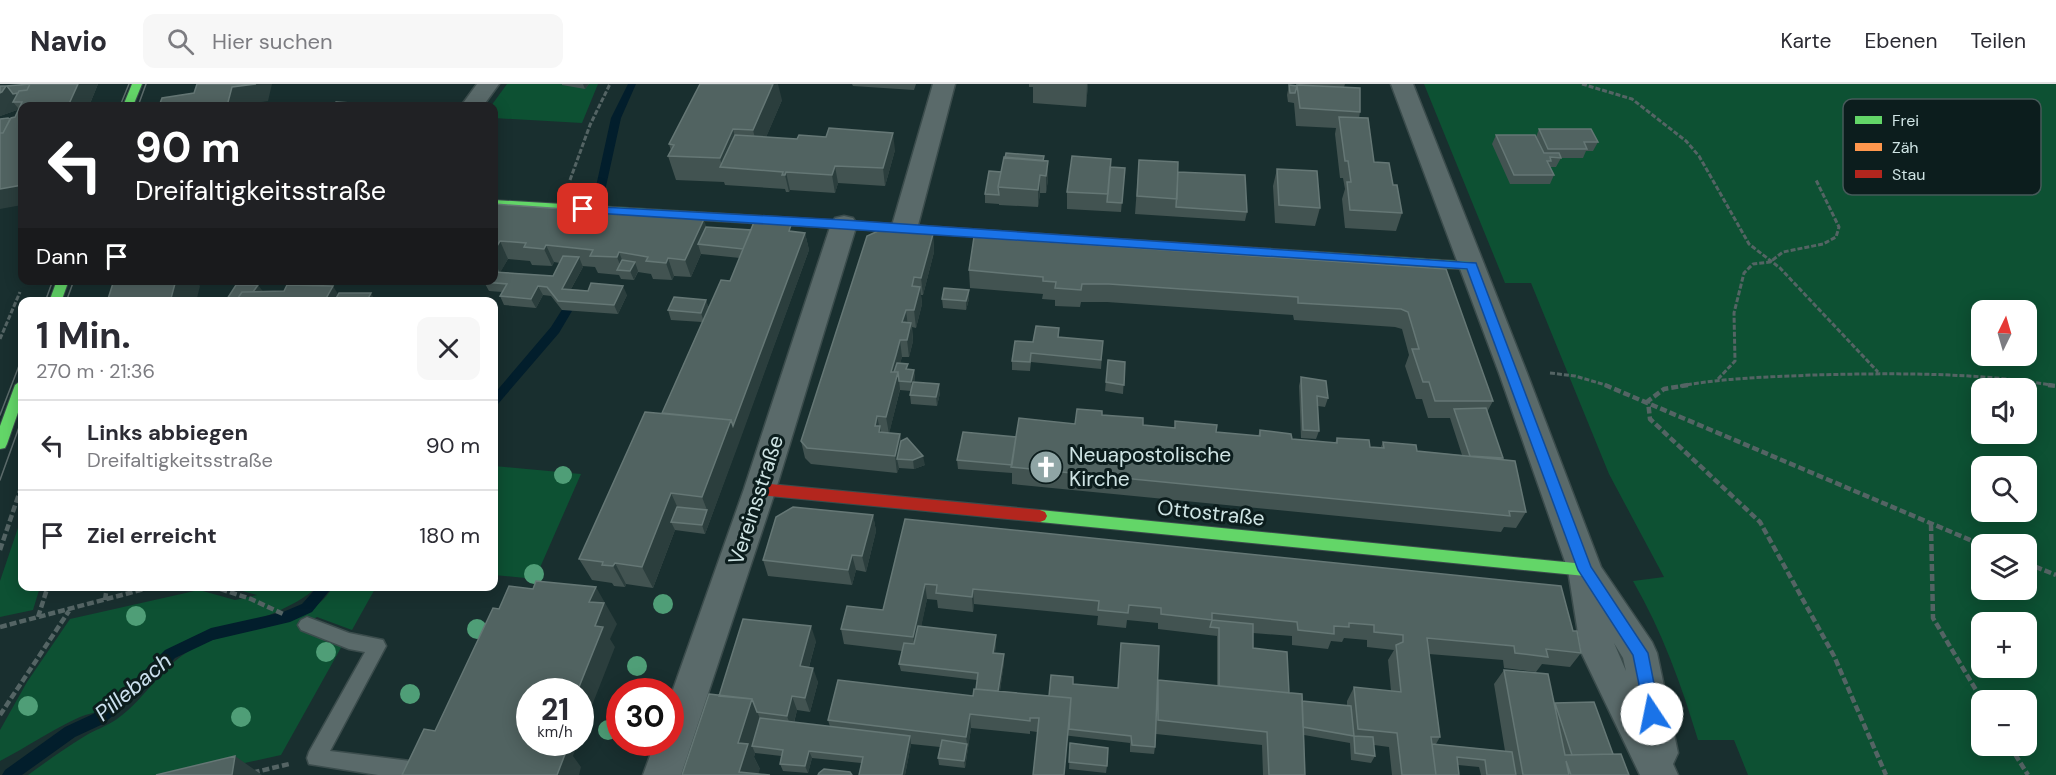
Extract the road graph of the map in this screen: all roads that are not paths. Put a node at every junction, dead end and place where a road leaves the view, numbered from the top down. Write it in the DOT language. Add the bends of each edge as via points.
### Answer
graph roads {
  1 [pos="137,84"];
  2 [pos="488,84"];
  3 [pos="944,84"];
  4 [pos="1402,84"];
  5 [pos="130,102"];
  6 [pos="475,102"];
  7 [pos="498,204"];
  8 [pos="844,224"];
  9 [pos="904,229"];
  10 [pos="1472,266"];
  11 [pos="18,396"];
  12 [pos="0,444"];
  13 [pos="760,489"];
  14 [pos="1585,570"];
  15 [pos="307,625"];
  16 [pos="407,775"];
  17 [pos="662,775"];
  18 [pos="1659,775"];
  19 [pos="1664,775"];
  1 -- 5 [label="street"];
  2 -- 6 [label="street"];
  3 -- 9 [label="street"];
  4 -- 10 [label="street"];
  7 -- 8 [label="street"];
  8 -- 9 [label="street"];
  8 -- 13 [label="street, Vereinsstraße"];
  9 -- 10 [label="street"];
  10 -- 14 [label="street"];
  11 -- 12 [label="street"];
  13 -- 14 [label="street, Ottostraße"];
  13 -- 17 [label="street, Vereinsstraße"];
  14 -- 18 [label="street" via="1598,652"];
  14 -- 19 [label="street" via="1640,653"];
  15 -- 16 [label="lane" via="349,641 377,646 316,758 410,770"];
}
